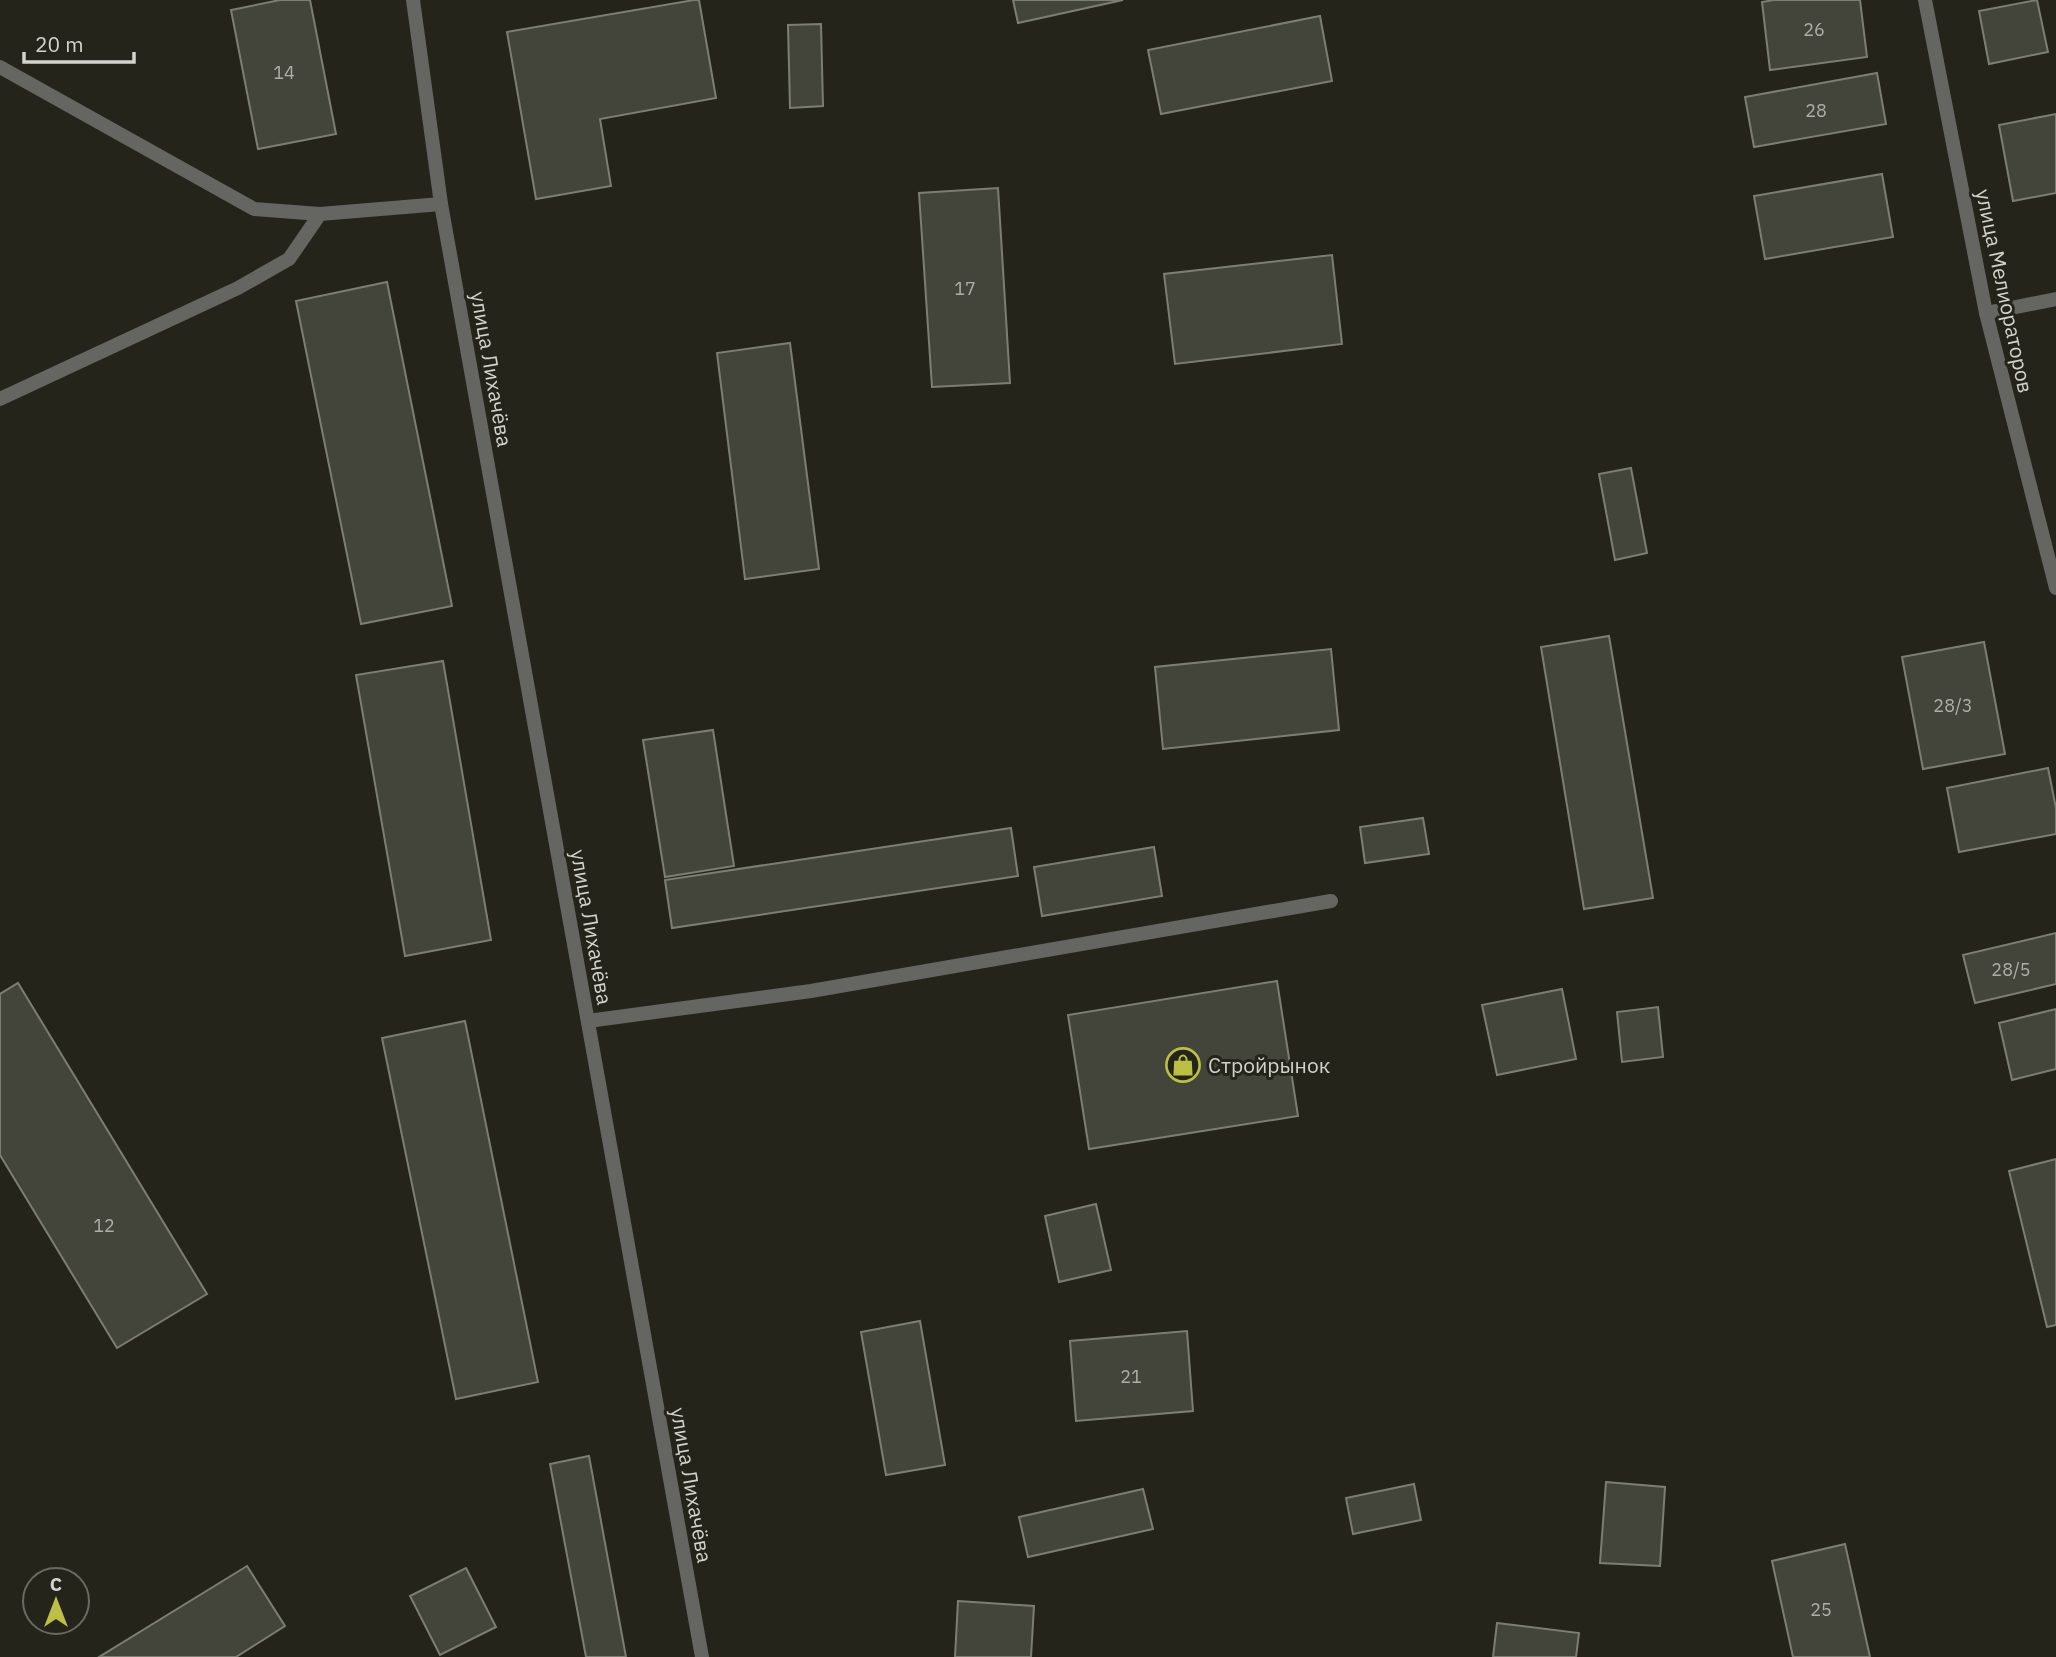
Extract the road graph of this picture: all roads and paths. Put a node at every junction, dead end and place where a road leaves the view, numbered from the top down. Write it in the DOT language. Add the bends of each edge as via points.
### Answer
graph roads {
  1 [pos="413,0"];
  2 [pos="1925,0"];
  3 [pos="0,67"];
  4 [pos="441,204"];
  5 [pos="320,214"];
  6 [pos="2056,299"];
  7 [pos="1986,313"];
  8 [pos="0,400"];
  9 [pos="2056,588"];
  10 [pos="1331,901"];
  11 [pos="588,1021"];
  12 [pos="702,1657"];
  1 -- 4 [label="street, улица Лихачёва"];
  2 -- 7 [label="street, улица Мелиораторов"];
  3 -- 5 [label="street" via="254,209"];
  4 -- 5 [label="street"];
  4 -- 11 [label="street, улица Лихачёва"];
  5 -- 8 [label="street" via="289,259 279,265"];
  6 -- 7 [label="street"];
  7 -- 9 [label="street, улица Мелиораторов"];
  10 -- 11 [label="street" via="811,991"];
  11 -- 12 [label="street, улица Лихачёва"];
}
